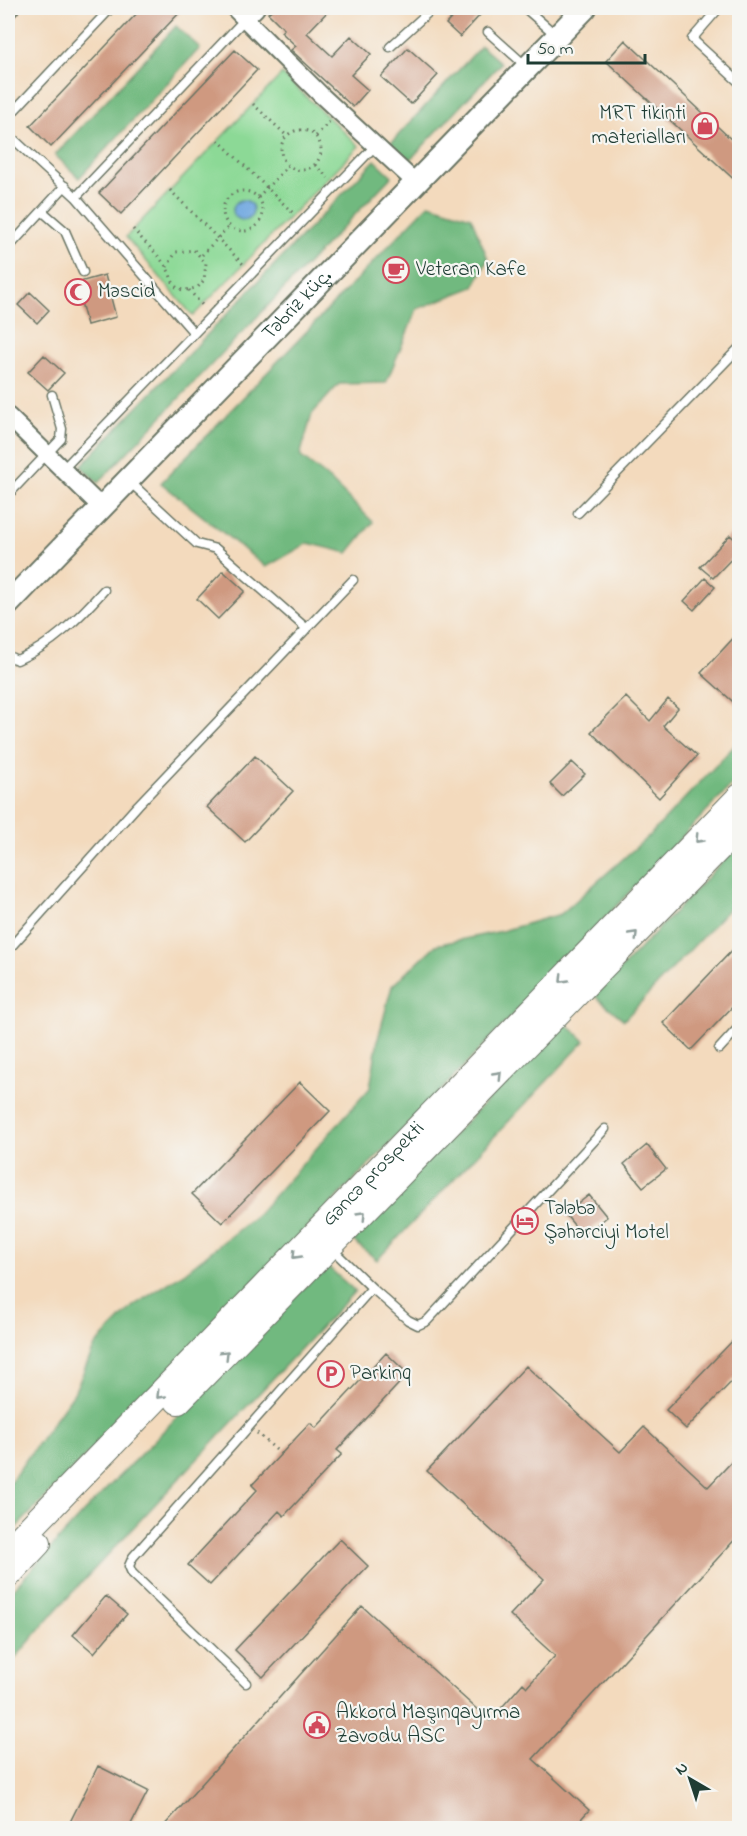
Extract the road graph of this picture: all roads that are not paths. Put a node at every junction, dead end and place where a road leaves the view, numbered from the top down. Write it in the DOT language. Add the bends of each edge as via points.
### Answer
graph roads {
  1 [pos="111,8"];
  2 [pos="433,8"];
  3 [pos="525,8"];
  4 [pos="585,8"];
  5 [pos="719,8"];
  6 [pos="245,11"];
  7 [pos="488,32"];
  8 [pos="557,37"];
  9 [pos="390,47"];
  10 [pos="527,67"];
  11 [pos="740,83"];
  12 [pos="8,117"];
  13 [pos="8,134"];
  14 [pos="375,146"];
  15 [pos="416,183"];
  16 [pos="65,186"];
  17 [pos="76,196"];
  18 [pos="42,211"];
  19 [pos="8,248"];
  20 [pos="83,272"];
  21 [pos="194,333"];
  22 [pos="740,347"];
  23 [pos="52,395"];
  24 [pos="8,416"];
  25 [pos="47,454"];
  26 [pos="63,469"];
  27 [pos="126,479"];
  28 [pos="8,495"];
  29 [pos="100,506"];
  30 [pos="578,513"];
  31 [pos="353,580"];
  32 [pos="104,590"];
  33 [pos="8,604"];
  34 [pos="306,629"];
  35 [pos="8,656"];
  36 [pos="740,797"];
  37 [pos="739,827"];
  38 [pos="8,950"];
  39 [pos="740,1026"];
  40 [pos="719,1049"];
  41 [pos="605,1129"];
  42 [pos="323,1240"];
  43 [pos="372,1288"];
  44 [pos="8,1551"];
  45 [pos="8,1575"];
  46 [pos="246,1683"];
  1 -- 12 [label="lane"];
  2 -- 9 [label="lane"];
  3 -- 8 [label="lane"];
  4 -- 8 [label="main road, Təbriz küç."];
  5 -- 11 [label="lane" via="692,39"];
  6 -- 14 [label="street"];
  6 -- 17 [label="lane"];
  7 -- 10 [label="lane"];
  8 -- 10 [label="main road, Təbriz küç."];
  10 -- 15 [label="main road, Təbriz küç."];
  13 -- 16 [label="lane"];
  14 -- 15 [label="street"];
  14 -- 21 [label="lane"];
  15 -- 27 [label="main road, Təbriz küç."];
  16 -- 17 [label="lane"];
  16 -- 18 [label="lane"];
  17 -- 21 [label="lane"];
  18 -- 19 [label="lane"];
  18 -- 20 [label="lane" via="65,231"];
  21 -- 26 [label="lane"];
  22 -- 30 [label="lane"];
  23 -- 25 [label="lane" via="62,429 61,439"];
  24 -- 25 [label="street"];
  25 -- 26 [label="street"];
  25 -- 28 [label="lane"];
  26 -- 29 [label="street"];
  27 -- 29 [label="main road, Təbriz küç."];
  27 -- 34 [label="lane" via="197,544 216,549"];
  29 -- 33 [label="main road, Təbriz küç."];
  31 -- 34 [label="lane"];
  32 -- 35 [label="lane" via="72,625 28,656 17,660"];
  34 -- 38 [label="lane" via="138,805"];
  36 -- 42 [label="main road, Gəncə prospekti, one-way"];
  42 -- 37 [label="main road, Gəncə prospekti, one-way"];
  39 -- 40 [label="lane"];
  41 -- 43 [label="lane" via="427,1321 418,1325 408,1320"];
  42 -- 43 [label="lane"];
  42 -- 44 [label="main road, Gəncə prospekti, one-way"];
  45 -- 42 [label="main road, Gəncə prospekti, one-way"];
  43 -- 46 [label="lane" via="129,1566"];
}
